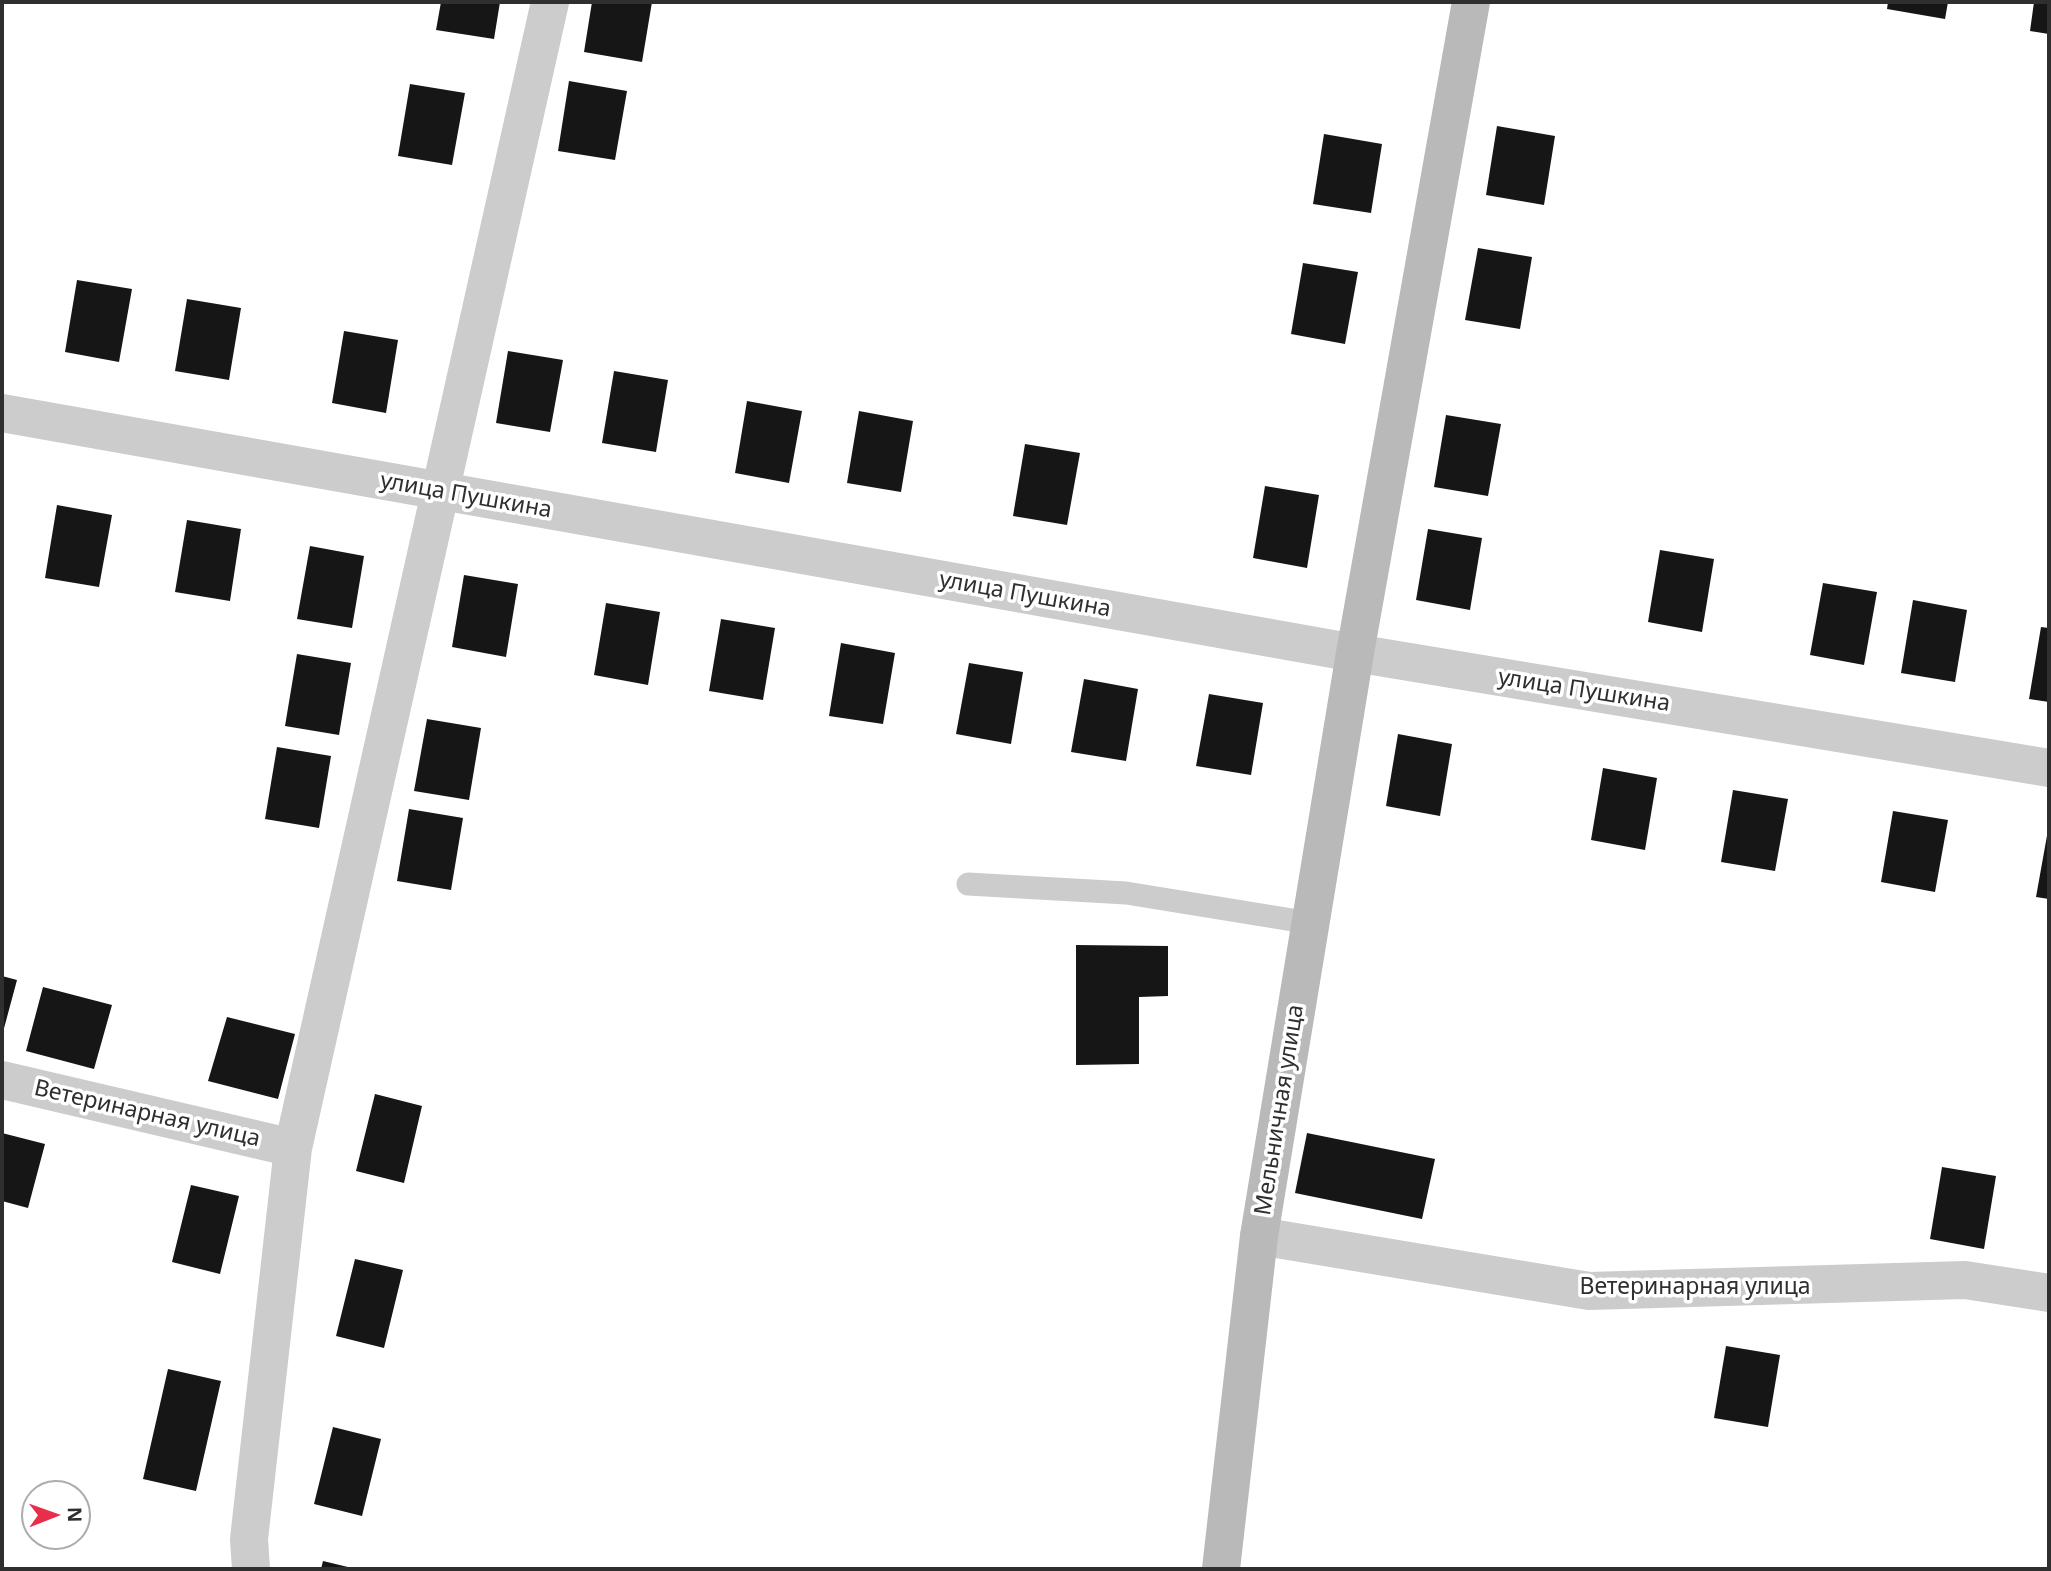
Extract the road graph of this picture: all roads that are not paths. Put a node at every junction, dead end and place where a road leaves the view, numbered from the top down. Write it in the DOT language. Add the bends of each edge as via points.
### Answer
graph roads {
  1 [pos="550,2"];
  2 [pos="1471,2"];
  3 [pos="2,413"];
  4 [pos="440,492"];
  5 [pos="1355,653"];
  6 [pos="2049,768"];
  7 [pos="968,884"];
  8 [pos="1311,923"];
  9 [pos="2,1080"];
  10 [pos="293,1148"];
  11 [pos="1259,1236"];
  12 [pos="2049,1293"];
  13 [pos="251,1569"];
  14 [pos="1222,1569"];
  1 -- 4 [label="street"];
  2 -- 5 [label="street, Мельничная улица"];
  3 -- 4 [label="street, улица Пушкина"];
  4 -- 5 [label="street, улица Пушкина"];
  4 -- 10 [label="street"];
  5 -- 6 [label="street, улица Пушкина"];
  5 -- 8 [label="street, Мельничная улица"];
  7 -- 8 [label="lane" via="1126,893"];
  8 -- 11 [label="street, Мельничная улица"];
  9 -- 10 [label="street, Ветеринарная улица"];
  10 -- 13 [label="street" via="248,1539"];
  11 -- 12 [label="street, Ветеринарная улица" via="1589,1291 1965,1280"];
  11 -- 14 [label="street, Мельничная улица"];
}
